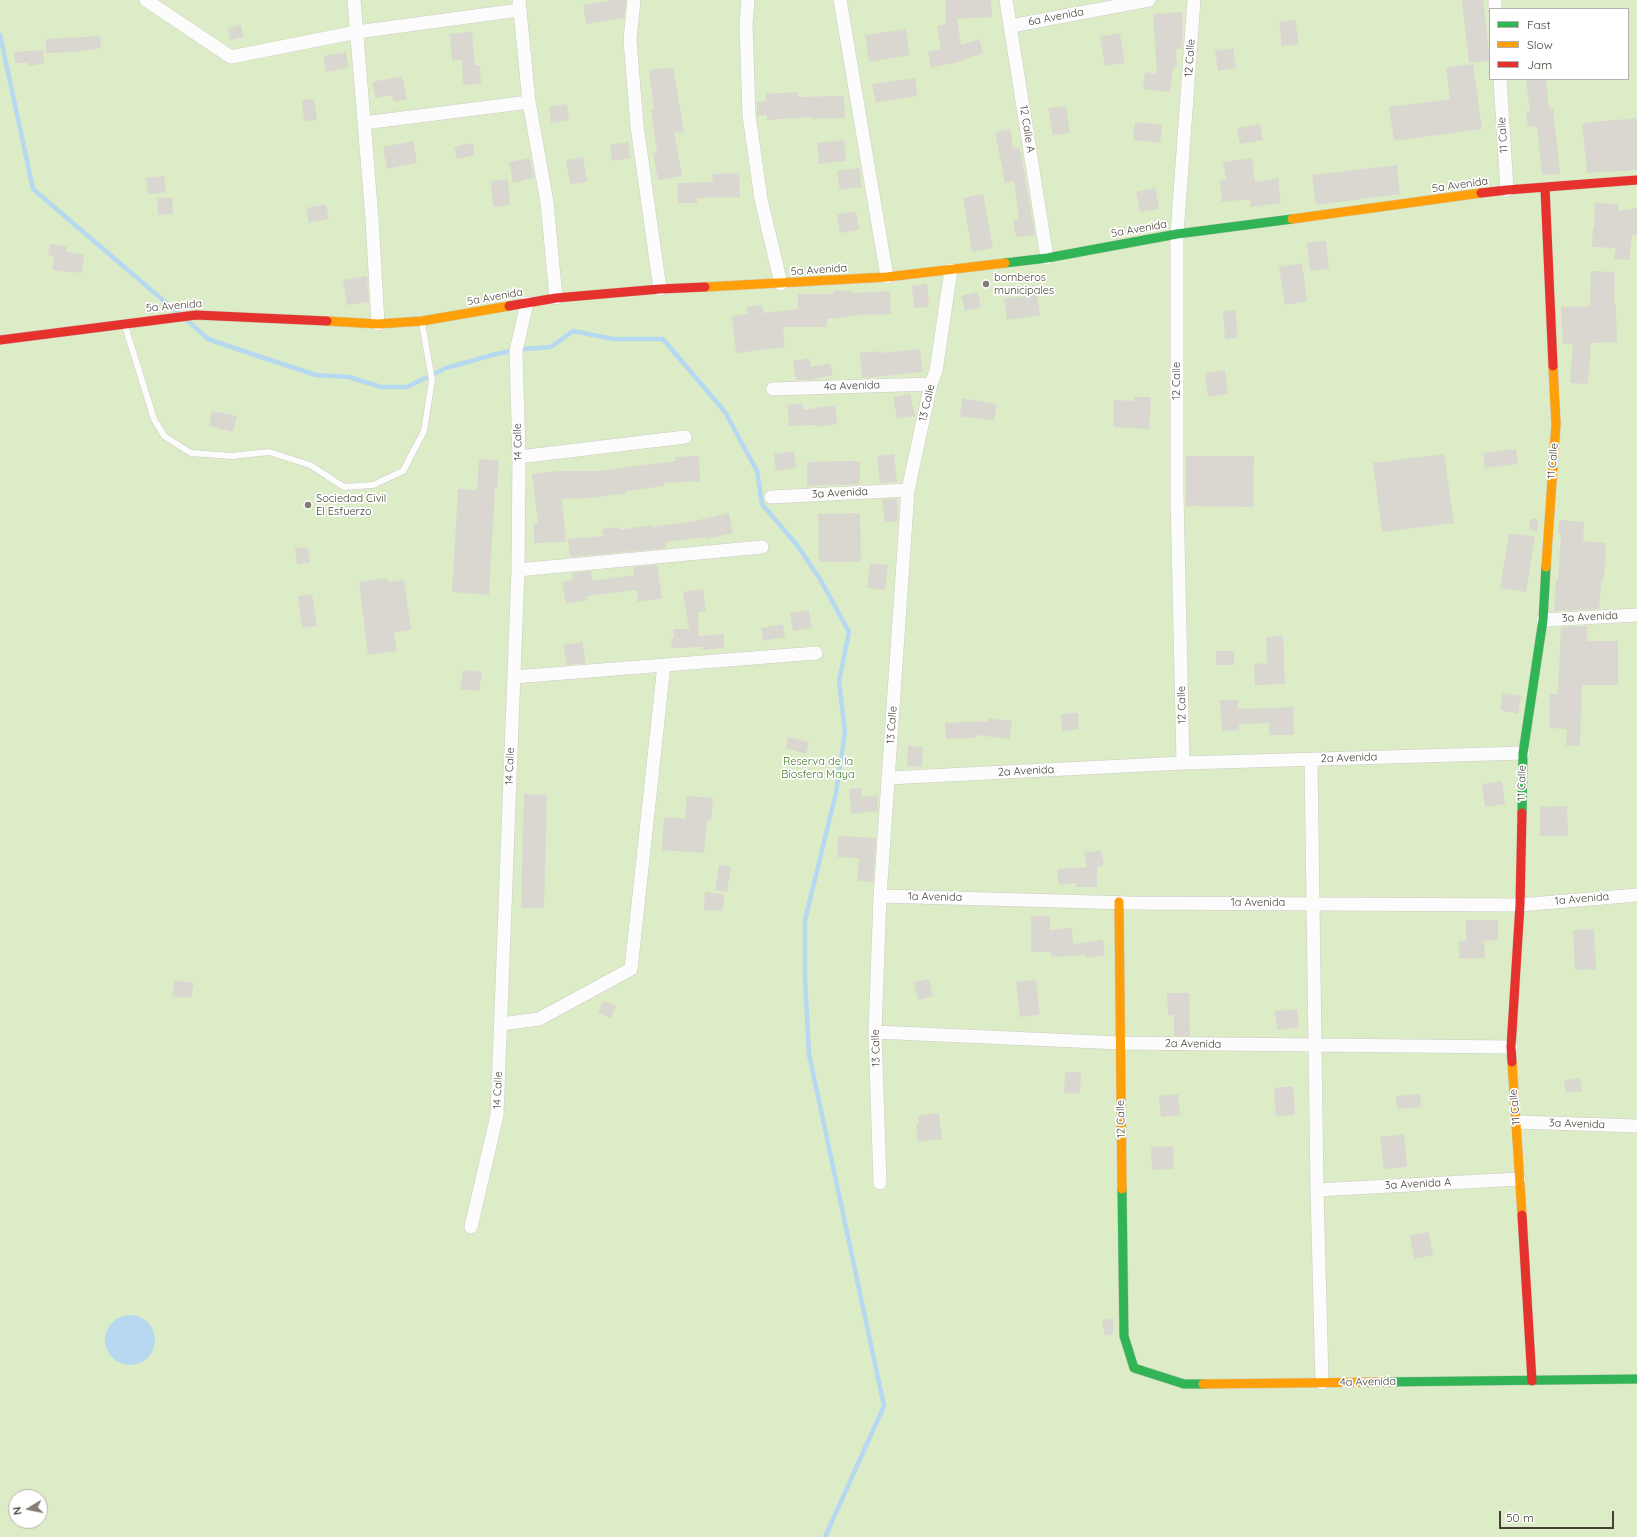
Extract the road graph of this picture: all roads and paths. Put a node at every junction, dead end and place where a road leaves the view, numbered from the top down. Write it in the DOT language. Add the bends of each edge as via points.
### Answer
graph roads {
  1 [pos="146,0"];
  2 [pos="354,0"];
  3 [pos="634,0"];
  4 [pos="748,0"];
  5 [pos="840,0"];
  6 [pos="1006,0"];
  7 [pos="1149,0"];
  8 [pos="1194,0"];
  9 [pos="519,5"];
  10 [pos="1011,26"];
  11 [pos="357,32"];
  12 [pos="1500,80"];
  13 [pos="529,102"];
  14 [pos="364,122"];
  15 [pos="1637,180"];
  16 [pos="1545,188"];
  17 [pos="1507,190"];
  18 [pos="1177,234"];
  19 [pos="1047,258"];
  20 [pos="952,270"];
  21 [pos="887,277"];
  22 [pos="781,284"];
  23 [pos="660,290"];
  24 [pos="556,298"];
  25 [pos="527,304"];
  26 [pos="422,321"];
  27 [pos="124,323"];
  28 [pos="378,324"];
  29 [pos="0,340"];
  30 [pos="931,384"];
  31 [pos="773,389"];
  32 [pos="684,438"];
  33 [pos="519,457"];
  34 [pos="908,490"];
  35 [pos="772,496"];
  36 [pos="762,547"];
  37 [pos="518,570"];
  38 [pos="1637,615"];
  39 [pos="1544,620"];
  40 [pos="816,653"];
  41 [pos="664,665"];
  42 [pos="514,677"];
  43 [pos="1523,753"];
  44 [pos="1311,759"];
  45 [pos="1184,763"];
  46 [pos="888,778"];
  47 [pos="1637,895"];
  48 [pos="880,896"];
  49 [pos="1119,902"];
  50 [pos="1313,903"];
  51 [pos="1520,904"];
  52 [pos="501,1024"];
  53 [pos="875,1032"];
  54 [pos="1120,1043"];
  55 [pos="1315,1046"];
  56 [pos="1511,1047"];
  57 [pos="1516,1122"];
  58 [pos="1637,1126"];
  59 [pos="1519,1179"];
  60 [pos="880,1183"];
  61 [pos="1317,1190"];
  62 [pos="470,1227"];
  63 [pos="1124,1336"];
  64 [pos="1637,1379"];
  65 [pos="1532,1381"];
  66 [pos="1322,1383"];
  1 -- 11 [label="street" via="231,57"];
  2 -- 11 [label="street"];
  3 -- 23 [label="street" via="630,40 637,126"];
  4 -- 22 [label="street" via="746,24 749,115 761,198"];
  5 -- 21 [label="street"];
  6 -- 10 [label="street, 12 Calle A"];
  7 -- 10 [label="street, 6a Avenida"];
  8 -- 18 [label="street, 12 Calle"];
  9 -- 11 [label="street"];
  9 -- 13 [label="street"];
  10 -- 19 [label="street, 12 Calle A"];
  11 -- 14 [label="street"];
  12 -- 17 [label="street, 11 Calle"];
  13 -- 14 [label="street"];
  13 -- 24 [label="street" via="546,202"];
  14 -- 28 [label="street"];
  15 -- 16 [label="street, 5a Avenida"];
  16 -- 17 [label="street, 5a Avenida"];
  16 -- 39 [label="street, 11 Calle" via="1556,424"];
  17 -- 18 [label="street, 5a Avenida"];
  18 -- 19 [label="street, 5a Avenida"];
  18 -- 45 [label="street, 12 Calle" via="1177,489"];
  19 -- 20 [label="street, 5a Avenida"];
  20 -- 21 [label="street, 5a Avenida"];
  20 -- 30 [label="street, 13 Calle" via="936,371"];
  21 -- 22 [label="street, 5a Avenida"];
  22 -- 23 [label="street, 5a Avenida"];
  23 -- 24 [label="street, 5a Avenida"];
  24 -- 25 [label="street, 5a Avenida"];
  25 -- 26 [label="street, 5a Avenida"];
  25 -- 33 [label="street, 14 Calle" via="516,351"];
  26 -- 27 [label="lane" via="432,380 424,432 403,471 373,485 344,487 310,465 269,452 232,456 192,452 164,436 154,419"];
  26 -- 28 [label="street, 5a Avenida"];
  27 -- 28 [label="street, 5a Avenida" via="196,315"];
  27 -- 29 [label="street, 5a Avenida"];
  30 -- 31 [label="street, 4a Avenida"];
  30 -- 34 [label="street, 13 Calle"];
  32 -- 33 [label="street"];
  33 -- 37 [label="street, 14 Calle"];
  34 -- 35 [label="street, 3a Avenida"];
  34 -- 46 [label="street, 13 Calle"];
  36 -- 37 [label="street"];
  37 -- 42 [label="street, 14 Calle"];
  38 -- 39 [label="street, 3a Avenida"];
  39 -- 43 [label="street, 11 Calle"];
  40 -- 41 [label="street"];
  41 -- 42 [label="street"];
  41 -- 52 [label="street" via="631,969 539,1018"];
  42 -- 52 [label="street, 14 Calle"];
  43 -- 44 [label="street, 2a Avenida"];
  43 -- 51 [label="street, 11 Calle"];
  44 -- 45 [label="street, 2a Avenida"];
  44 -- 50 [label="street"];
  45 -- 46 [label="street, 2a Avenida"];
  46 -- 48 [label="street, 13 Calle"];
  47 -- 51 [label="street, 1a Avenida"];
  48 -- 49 [label="street, 1a Avenida"];
  48 -- 53 [label="street, 13 Calle"];
  49 -- 50 [label="street, 1a Avenida"];
  49 -- 54 [label="street, 12 Calle"];
  50 -- 51 [label="street, 1a Avenida"];
  50 -- 55 [label="street"];
  51 -- 56 [label="street, 11 Calle"];
  52 -- 62 [label="street, 14 Calle" via="497,1115"];
  53 -- 54 [label="street, 2a Avenida"];
  53 -- 60 [label="street, 13 Calle"];
  54 -- 55 [label="street, 2a Avenida"];
  54 -- 63 [label="street, 12 Calle"];
  55 -- 56 [label="street, 2a Avenida"];
  55 -- 61 [label="street"];
  56 -- 57 [label="street, 11 Calle"];
  57 -- 58 [label="street, 3a Avenida"];
  57 -- 59 [label="street, 11 Calle"];
  59 -- 61 [label="street, 3a Avenida A"];
  59 -- 65 [label="street, 11 Calle"];
  61 -- 66 [label="street"];
  63 -- 66 [label="street, 4a Avenida" via="1134,1368 1184,1384"];
  64 -- 65 [label="street, 4a Avenida"];
  65 -- 66 [label="street, 4a Avenida"];
}
